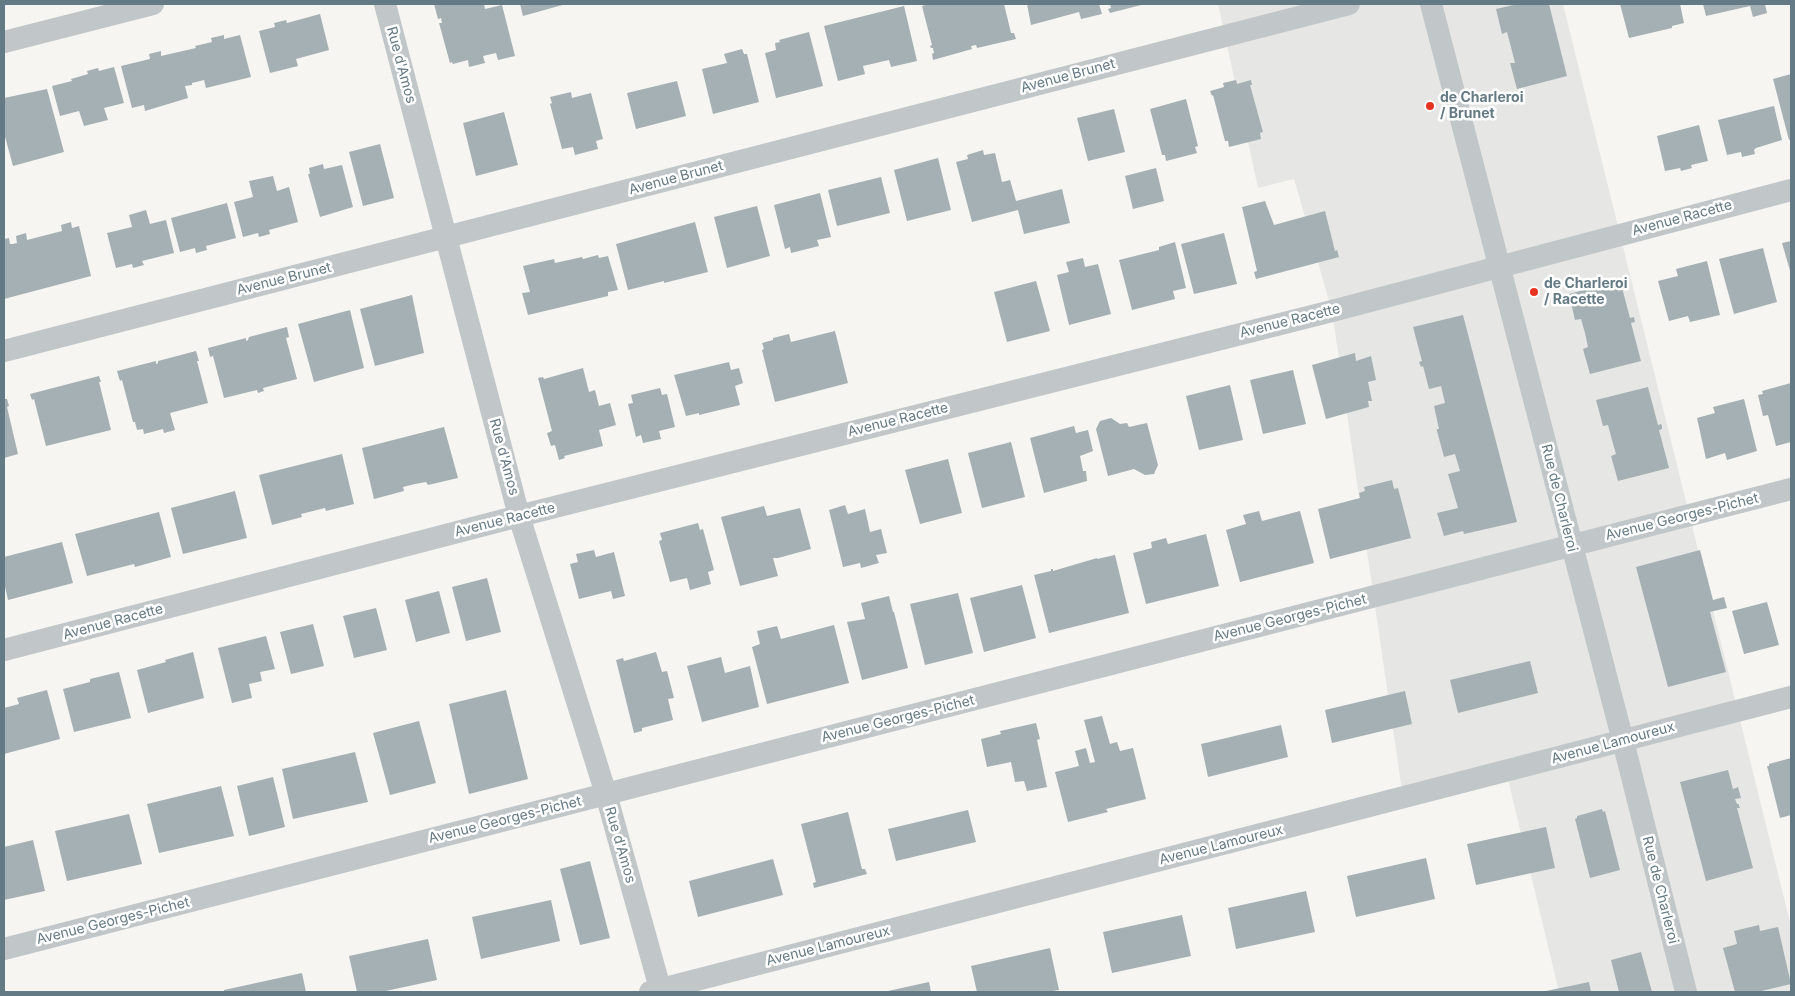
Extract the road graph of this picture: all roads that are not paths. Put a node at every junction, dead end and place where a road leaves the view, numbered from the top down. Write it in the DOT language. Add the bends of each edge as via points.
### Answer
graph roads {
  1 [pos="153,4"];
  2 [pos="385,4"];
  3 [pos="1348,4"];
  4 [pos="1431,4"];
  5 [pos="4,42"];
  6 [pos="1791,190"];
  7 [pos="446,238"];
  8 [pos="1500,265"];
  9 [pos="4,351"];
  10 [pos="1791,489"];
  11 [pos="520,516"];
  12 [pos="1571,545"];
  13 [pos="4,650"];
  14 [pos="1791,697"];
  15 [pos="1623,741"];
  16 [pos="606,794"];
  17 [pos="4,948"];
  18 [pos="657,991"];
  19 [pos="1686,992"];
  1 -- 5 [label="street"];
  2 -- 7 [label="street, Rue d'Amos"];
  3 -- 7 [label="street, Avenue Brunet"];
  4 -- 8 [label="street, Rue de Charleroi"];
  6 -- 8 [label="street, Avenue Racette"];
  7 -- 9 [label="street, Avenue Brunet"];
  7 -- 11 [label="street, Rue d'Amos"];
  8 -- 11 [label="street, Avenue Racette" via="1332,311"];
  8 -- 12 [label="street, Rue de Charleroi"];
  10 -- 12 [label="street, Avenue Georges-Pichet"];
  11 -- 13 [label="street, Avenue Racette"];
  11 -- 16 [label="street, Rue d'Amos"];
  12 -- 15 [label="street, Rue de Charleroi"];
  12 -- 16 [label="street, Avenue Georges-Pichet"];
  14 -- 15 [label="street, Avenue Lamoureux"];
  15 -- 18 [label="street, Avenue Lamoureux"];
  15 -- 19 [label="street, Rue de Charleroi"];
  16 -- 17 [label="street, Avenue Georges-Pichet"];
  16 -- 18 [label="street, Rue d'Amos"];
}
